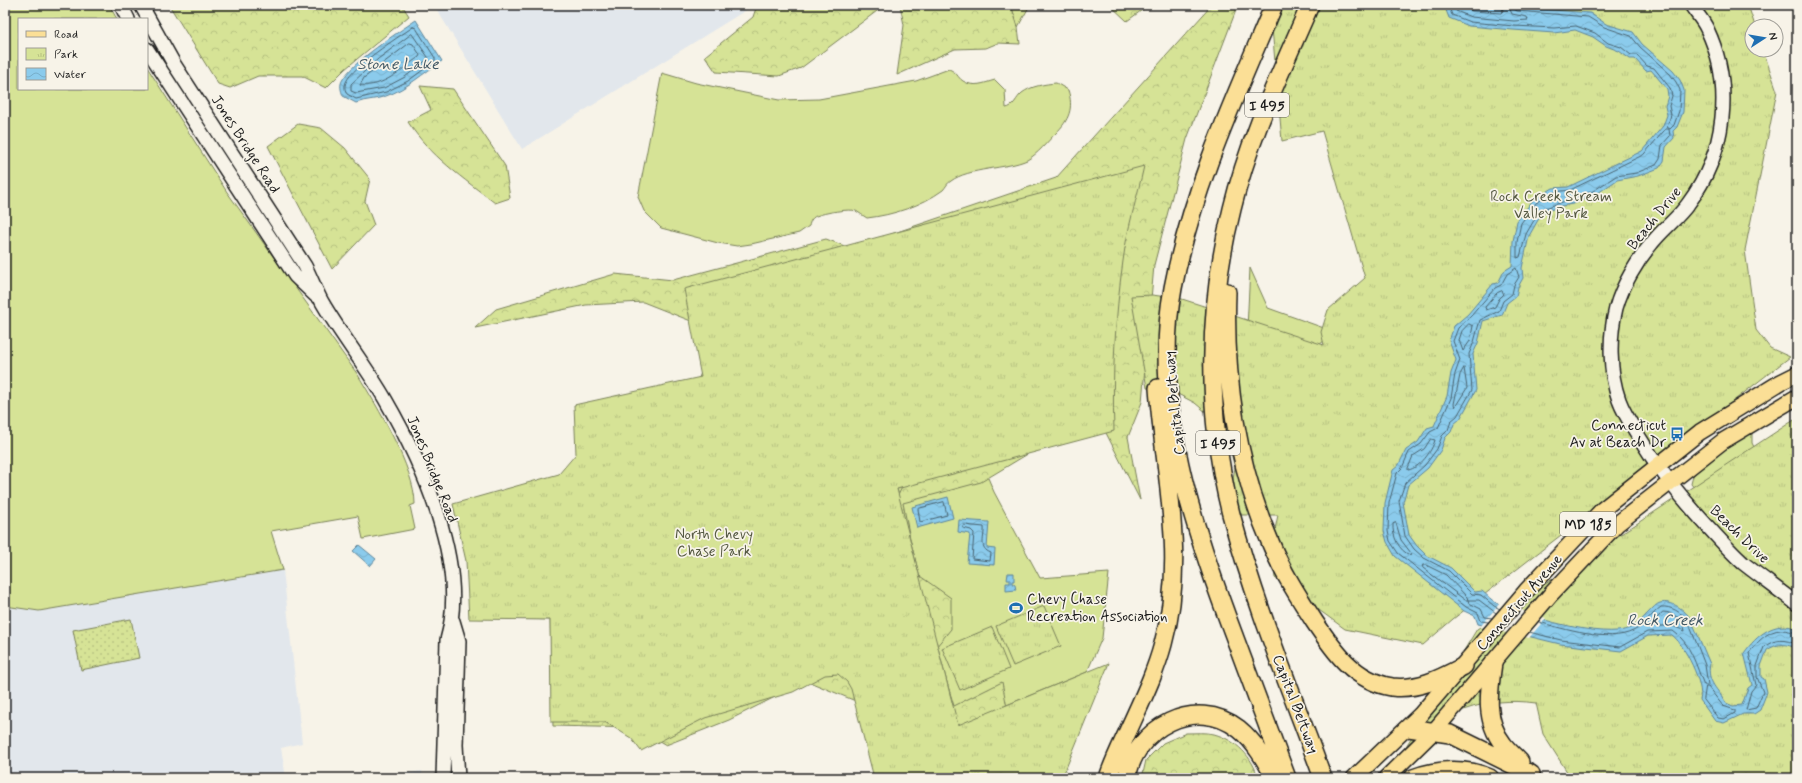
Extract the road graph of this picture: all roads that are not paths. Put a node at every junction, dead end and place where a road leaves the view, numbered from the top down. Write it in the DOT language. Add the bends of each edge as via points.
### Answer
graph roads {
  1 [pos="121,5"];
  2 [pos="141,5"];
  3 [pos="1274,5"];
  4 [pos="1310,5"];
  5 [pos="1691,5"];
  6 [pos="128,18"];
  7 [pos="148,50"];
  8 [pos="218,130"];
  9 [pos="206,137"];
  10 [pos="1232,209"];
  11 [pos="322,302"];
  12 [pos="1167,341"];
  13 [pos="1797,374"];
  14 [pos="1797,397"];
  15 [pos="1657,466"];
  16 [pos="1669,483"];
  17 [pos="1797,604"];
  18 [pos="453,620"];
  19 [pos="1498,657"];
  20 [pos="1464,666"];
  21 [pos="1142,700"];
  22 [pos="1409,728"];
  23 [pos="1434,731"];
  24 [pos="1534,776"];
  25 [pos="442,778"];
  26 [pos="458,778"];
  27 [pos="1098,778"];
  28 [pos="1108,778"];
  29 [pos="1127,778"];
  30 [pos="1275,778"];
  31 [pos="1287,778"];
  32 [pos="1323,778"];
  33 [pos="1354,778"];
  34 [pos="1386,778"];
  35 [pos="1413,778"];
  36 [pos="1490,778"];
  1 -- 6 [label="main road"];
  2 -- 8 [label="main road, Jones Bridge Road" via="174,64"];
  3 -- 12 [label="highway, Capital Beltway / I 495" via="1219,136 1196,201 1172,290"];
  4 -- 10 [label="highway, Capital Beltway / I 495" via="1265,109"];
  5 -- 15 [label="main road, Beach Drive" via="1707,28 1722,84 1722,125 1715,155 1688,204 1652,243 1631,274 1616,308 1611,343 1618,400"];
  7 -- 9 [label="main road, Jones Bridge Road"];
  8 -- 9 [label="main road"];
  8 -- 11 [label="main road, Jones Bridge Road" via="305,266"];
  9 -- 11 [label="main road, Jones Bridge Road" via="295,276"];
  10 -- 20 [label="highway" via="1227,301 1228,370 1232,406 1246,473 1271,545 1327,641 1356,673 1372,681 1392,686 1419,686"];
  10 -- 32 [label="highway, Capital Beltway / I 495" via="1219,278 1214,334 1215,419 1221,464 1244,561"];
  11 -- 18 [label="main road, Jones Bridge Road" via="384,398 409,444 432,499 451,568"];
  12 -- 21 [label="highway" via="1158,378 1172,511 1174,581 1164,642"];
  12 -- 31 [label="highway, Capital Beltway / I 495" via="1173,424 1181,473 1194,522"];
  13 -- 15 [label="main road, Connecticut Avenue / MD 185" via="1700,432"];
  14 -- 16 [label="main road, Connecticut Avenue / MD 185" via="1723,440"];
  15 -- 16 [label="main road, Beach Drive"];
  15 -- 20 [label="main road, Connecticut Avenue / MD 185" via="1603,509 1526,590"];
  16 -- 17 [label="main road, Beach Drive" via="1743,562"];
  16 -- 19 [label="main road, Connecticut Avenue / MD 185" via="1617,524 1551,594"];
  18 -- 25 [label="main road, Jones Bridge Road" via="447,640"];
  18 -- 26 [label="main road, Jones Bridge Road" via="459,641 456,745"];
  19 -- 23 [label="main road, Connecticut Avenue / MD 185"];
  19 -- 24 [label="highway" via="1488,693 1492,722 1503,744"];
  20 -- 22 [label="main road, Connecticut Avenue / MD 185"];
  21 -- 27 [label="highway"];
  21 -- 28 [label="highway"];
  22 -- 23 [label="highway"];
  22 -- 33 [label="main road, Connecticut Avenue / MD 185"];
  23 -- 24 [label="highway" via="1450,734 1490,752"];
  23 -- 34 [label="main road, Connecticut Avenue / MD 185"];
  29 -- 30 [label="highway" via="1135,753 1158,727 1170,720 1205,715 1222,720 1238,729 1253,743"];
  35 -- 36 [label="highway" via="1445,770 1463,771"];
}
